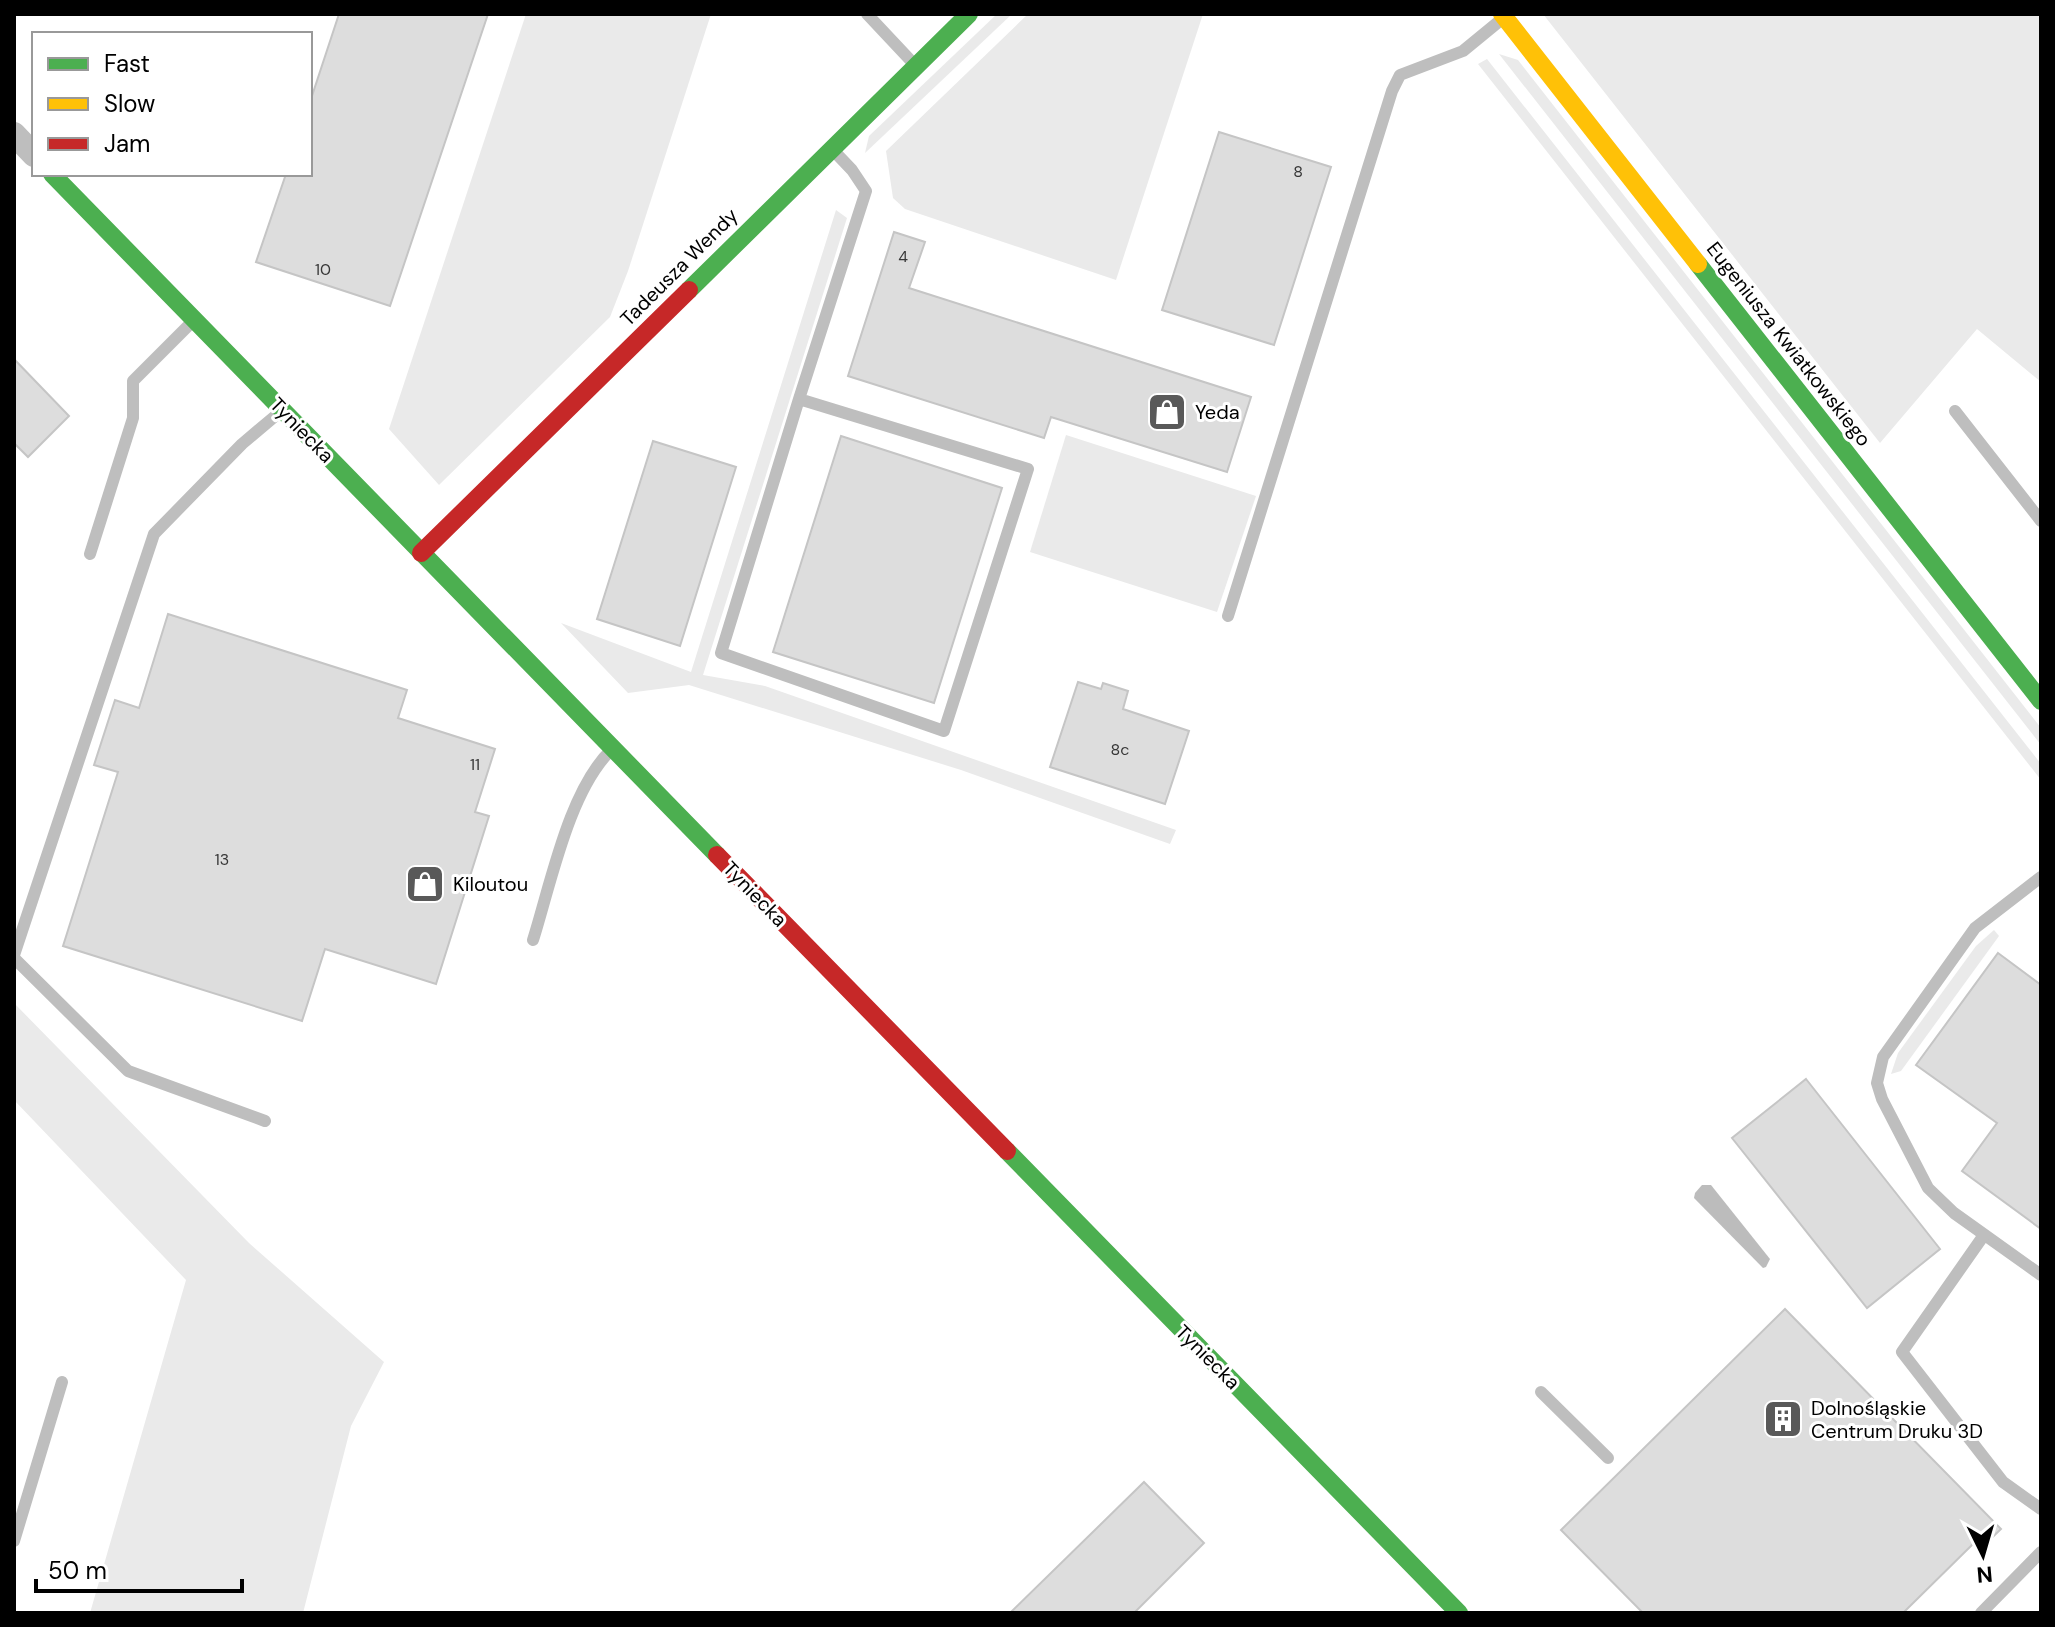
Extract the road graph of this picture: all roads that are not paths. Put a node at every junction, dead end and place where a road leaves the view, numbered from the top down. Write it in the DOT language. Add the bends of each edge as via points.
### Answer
graph roads {
  1 [pos="867,14"];
  2 [pos="969,14"];
  3 [pos="1503,16"];
  4 [pos="915,65"];
  5 [pos="14,134"];
  6 [pos="831,148"];
  7 [pos="32,153"];
  8 [pos="54,176"];
  9 [pos="195,320"];
  10 [pos="799,399"];
  11 [pos="282,410"];
  12 [pos="1955,411"];
  13 [pos="2041,521"];
  14 [pos="421,553"];
  15 [pos="90,554"];
  16 [pos="1228,616"];
  17 [pos="2041,701"];
  18 [pos="612,748"];
  19 [pos="2041,878"];
  20 [pos="533,940"];
  21 [pos="14,956"];
  22 [pos="265,1121"];
  23 [pos="1984,1235"];
  24 [pos="2041,1275"];
  25 [pos="62,1382"];
  26 [pos="1541,1392"];
  27 [pos="1608,1458"];
  28 [pos="2041,1509"];
  29 [pos="14,1541"];
  30 [pos="2041,1552"];
  31 [pos="1459,1613"];
  32 [pos="1981,1613"];
  1 -- 4 [label="lane"];
  2 -- 4 [label="street, Tadeusza Wendy"];
  3 -- 16 [label="lane" via="1463,51 1400,75 1392,91"];
  3 -- 17 [label="street, Eugeniusza Kwiatkowskiego"];
  4 -- 6 [label="street, Tadeusza Wendy"];
  5 -- 7 [label="street"];
  6 -- 10 [label="lane" via="866,191"];
  6 -- 14 [label="street, Tadeusza Wendy"];
  8 -- 9 [label="street, Tyniecka"];
  9 -- 11 [label="street, Tyniecka"];
  9 -- 15 [label="lane" via="133,381 133,418"];
  10 -- 10 [label="lane" via="721,653 944,731 1028,469"];
  11 -- 14 [label="street, Tyniecka"];
  11 -- 21 [label="lane" via="154,534"];
  12 -- 13 [label="lane"];
  14 -- 18 [label="street, Tyniecka"];
  18 -- 20 [label="lane" via="588,777"];
  18 -- 31 [label="street, Tyniecka"];
  19 -- 23 [label="lane" via="1975,928 1883,1057 1877,1083 1928,1188"];
  21 -- 22 [label="lane" via="128,1071"];
  23 -- 24 [label="lane"];
  23 -- 28 [label="lane" via="1902,1352 2003,1482"];
  25 -- 29 [label="lane"];
  26 -- 27 [label="lane"];
  30 -- 32 [label="lane"];
}
